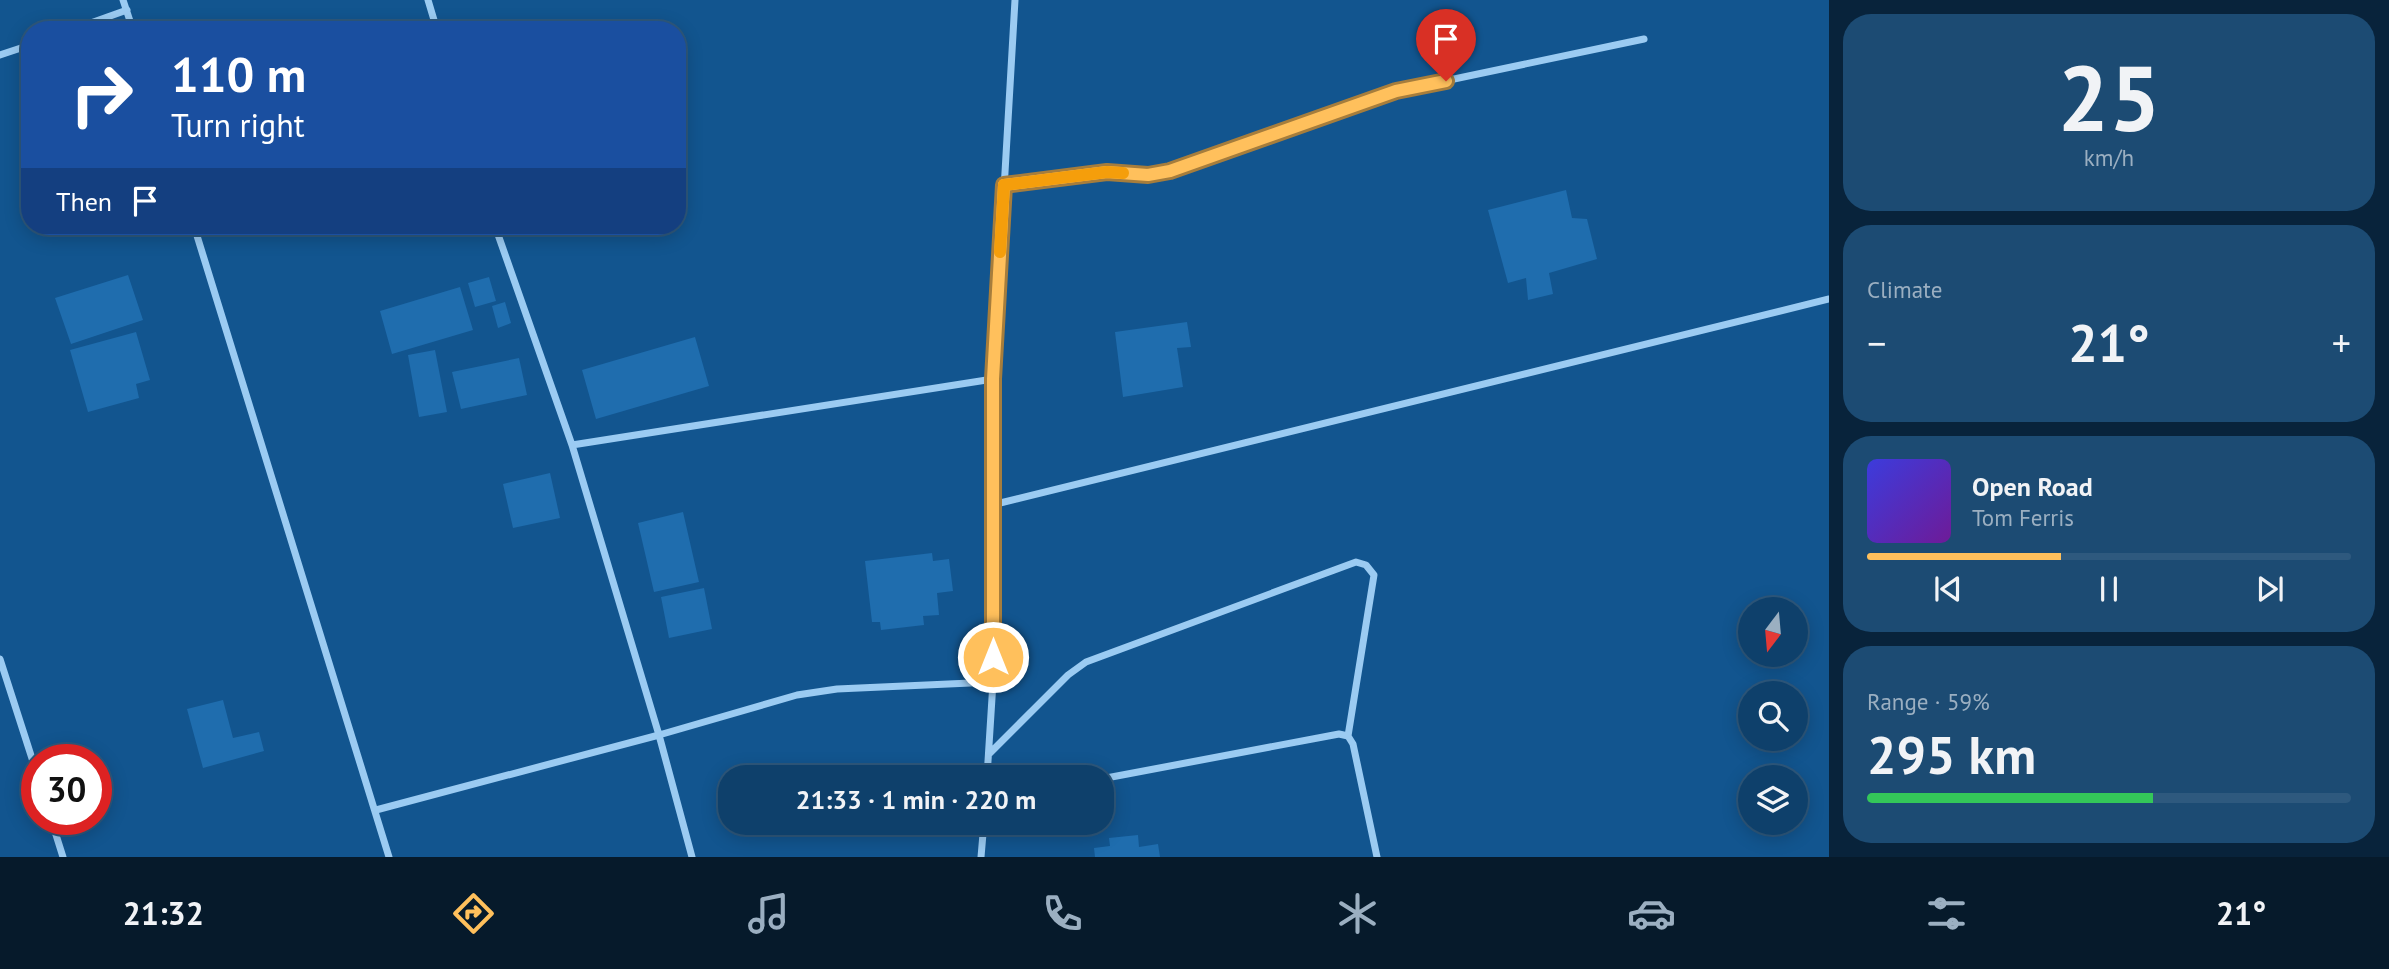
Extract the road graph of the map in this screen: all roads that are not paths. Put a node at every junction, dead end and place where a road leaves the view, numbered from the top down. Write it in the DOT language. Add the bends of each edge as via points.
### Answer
graph roads {
  1 [pos="123,0"];
  2 [pos="428,0"];
  3 [pos="1015,0"];
  4 [pos="127,10"];
  5 [pos="96,21"];
  6 [pos="130,21"];
  7 [pos="434,21"];
  8 [pos="1644,39"];
  9 [pos="21,48"];
  10 [pos="0,55"];
  11 [pos="1004,185"];
  12 [pos="197,235"];
  13 [pos="498,235"];
  14 [pos="1829,299"];
  15 [pos="993,379"];
  16 [pos="572,445"];
  17 [pos="992,505"];
  18 [pos="0,659"];
  19 [pos="993,682"];
  20 [pos="659,735"];
  21 [pos="1348,736"];
  22 [pos="27,744"];
  23 [pos="989,754"];
  24 [pos="988,765"];
  25 [pos="1114,777"];
  26 [pos="376,810"];
  27 [pos="56,835"];
  28 [pos="983,835"];
  29 [pos="63,857"];
  30 [pos="389,857"];
  31 [pos="692,857"];
  32 [pos="981,857"];
  33 [pos="1377,857"];
  1 -- 4 [label="street"];
  2 -- 7 [label="street"];
  3 -- 11 [label="street"];
  4 -- 5 [label="street"];
  4 -- 6 [label="street"];
  8 -- 11 [label="street" via="1396,91 1170,171 1148,175 1107,172"];
  9 -- 10 [label="street"];
  11 -- 15 [label="street"];
  12 -- 26 [label="street"];
  13 -- 16 [label="street"];
  14 -- 17 [label="street"];
  15 -- 16 [label="street"];
  15 -- 17 [label="street"];
  16 -- 20 [label="street"];
  17 -- 19 [label="street"];
  18 -- 22 [label="street"];
  19 -- 20 [label="street" via="797,695"];
  19 -- 23 [label="street"];
  20 -- 26 [label="street"];
  20 -- 31 [label="street"];
  21 -- 23 [label="street" via="1374,575 1356,562 1086,662"];
  21 -- 25 [label="street" via="1339,734"];
  21 -- 33 [label="street"];
  23 -- 24 [label="street"];
  26 -- 30 [label="street"];
  27 -- 29 [label="street"];
  28 -- 32 [label="street"];
}
